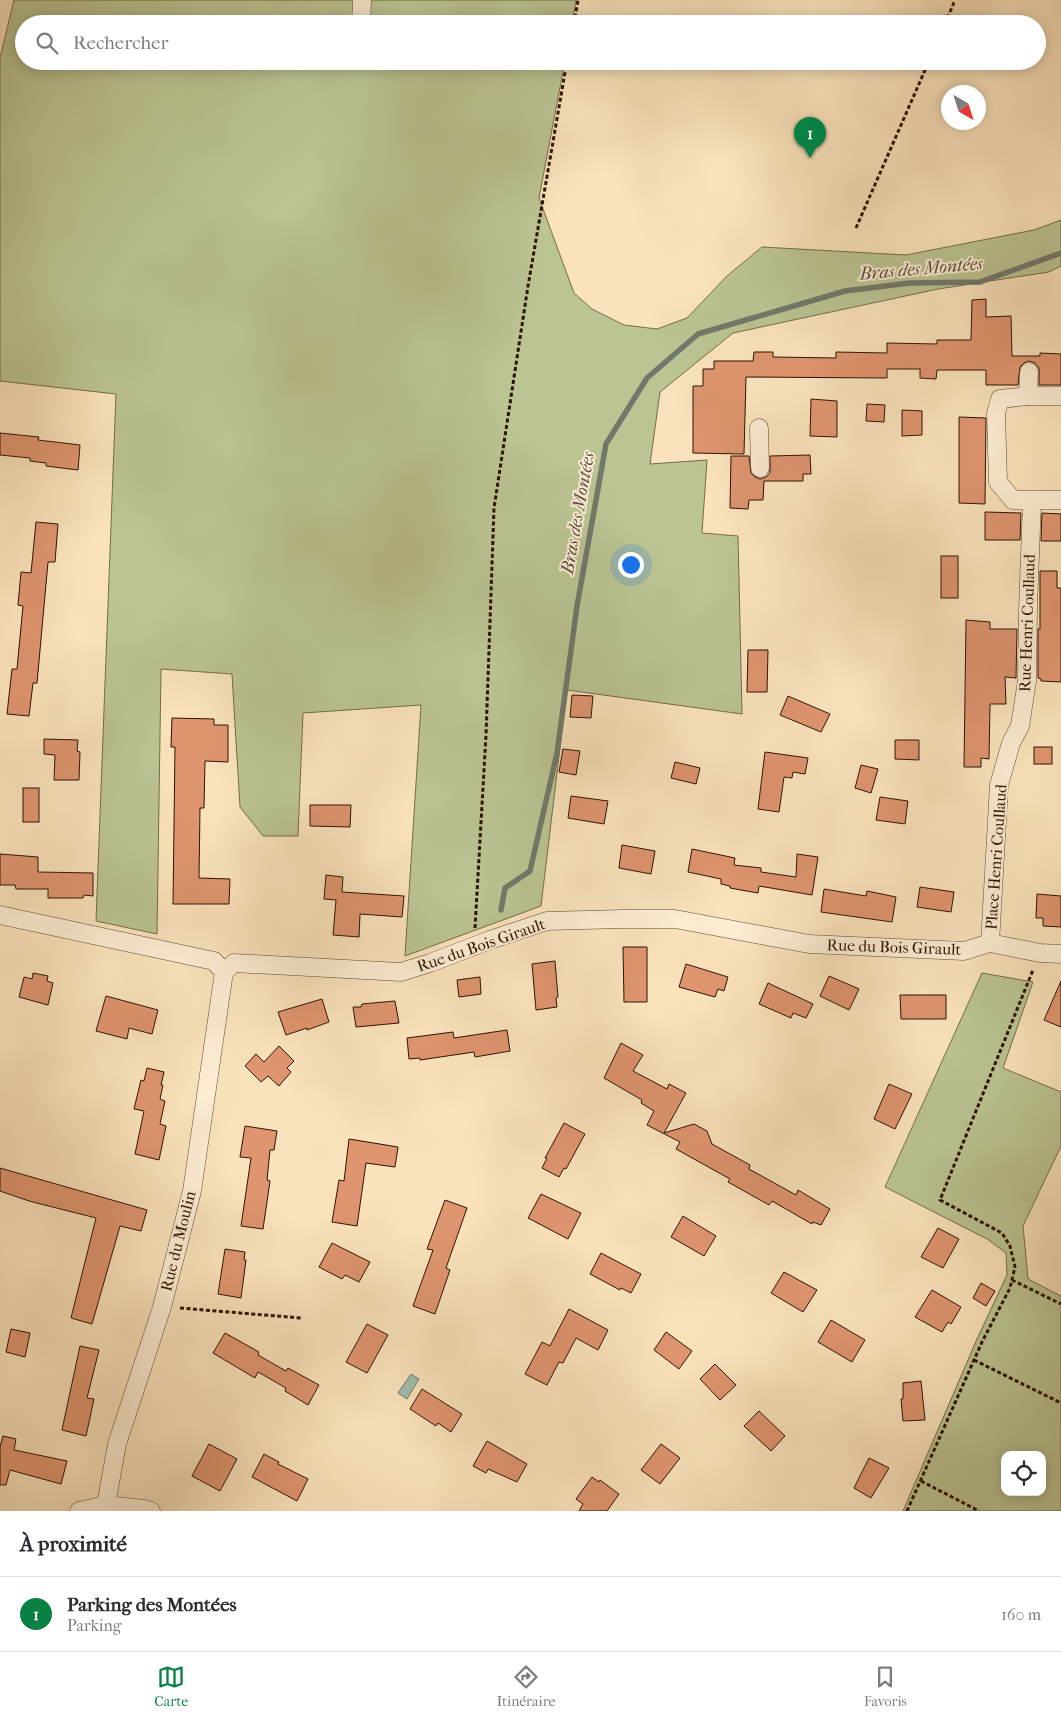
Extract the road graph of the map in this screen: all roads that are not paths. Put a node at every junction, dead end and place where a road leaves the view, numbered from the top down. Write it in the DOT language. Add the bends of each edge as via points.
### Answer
graph roads {
  1 [pos="362,0"];
  2 [pos="361,15"];
  3 [pos="1029,372"];
  4 [pos="1028,396"];
  5 [pos="1061,396"];
  6 [pos="759,428"];
  7 [pos="760,468"];
  8 [pos="1032,500"];
  9 [pos="1061,500"];
  10 [pos="1011,743"];
  11 [pos="0,915"];
  12 [pos="990,943"];
  13 [pos="1061,954"];
  14 [pos="224,972"];
  15 [pos="106,1505"];
  16 [pos="147,1510"];
  17 [pos="79,1511"];
  1 -- 2 [label="street"];
  3 -- 4 [label="street"];
  4 -- 5 [label="street"];
  4 -- 8 [label="street" via="1000,399 996,413 998,482 1013,500"];
  6 -- 7 [label="street"];
  8 -- 9 [label="street"];
  8 -- 10 [label="street, Rue Henri Coullaud" via="1027,681 1020,726"];
  10 -- 12 [label="street, Place Henri Coullaud" via="998,785"];
  11 -- 14 [label="street" via="214,961"];
  12 -- 13 [label="street, Rue du Bois Girault"];
  12 -- 14 [label="street, Rue du Bois Girault" via="964,951 818,944 675,919 547,921 401,972 234,963"];
  14 -- 15 [label="street, Rue du Moulin" via="192,1191 162,1307 117,1444"];
  15 -- 16 [label="street"];
  15 -- 17 [label="street"];
}
